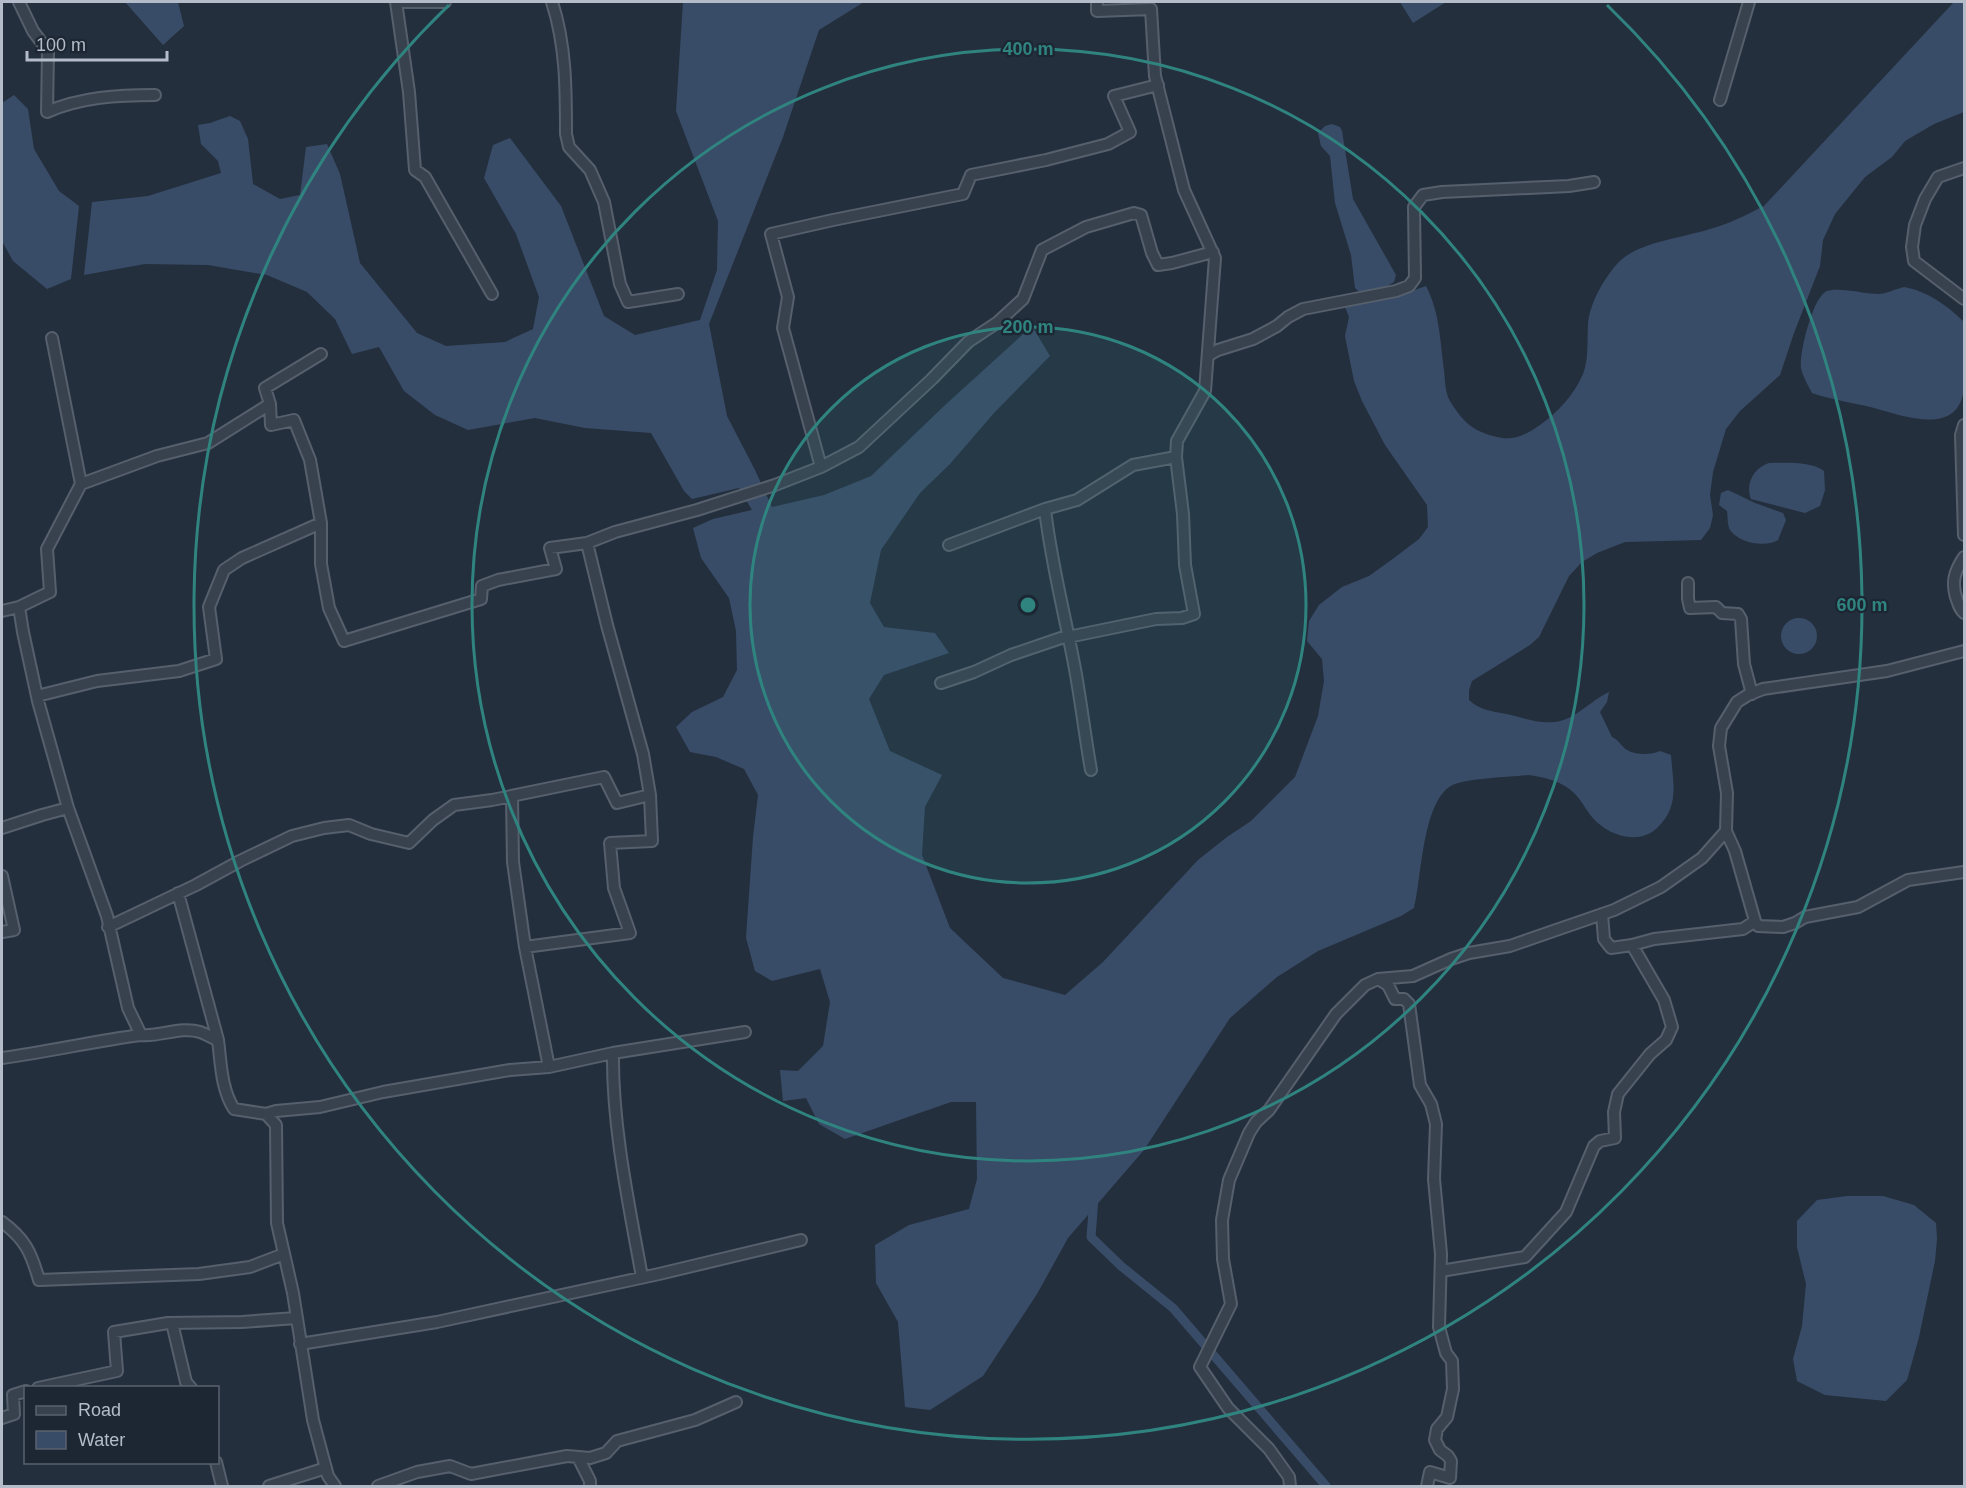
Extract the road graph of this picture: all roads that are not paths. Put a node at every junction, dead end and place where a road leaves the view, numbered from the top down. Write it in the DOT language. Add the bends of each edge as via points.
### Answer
graph roads {
  1 [pos="19,2"];
  2 [pos="445,2"];
  3 [pos="552,2"];
  4 [pos="1097,2"];
  5 [pos="1749,2"];
  6 [pos="1150,5"];
  7 [pos="1158,85"];
  8 [pos="155,95"];
  9 [pos="1719,100"];
  10 [pos="1965,168"];
  11 [pos="1594,182"];
  12 [pos="1213,252"];
  13 [pos="492,294"];
  14 [pos="678,294"];
  15 [pos="1965,299"];
  16 [pos="52,338"];
  17 [pos="321,354"];
  18 [pos="1209,355"];
  19 [pos="270,404"];
  20 [pos="1965,425"];
  21 [pos="1176,457"];
  22 [pos="821,467"];
  23 [pos="81,484"];
  24 [pos="1045,509"];
  25 [pos="321,523"];
  26 [pos="1965,535"];
  27 [pos="587,543"];
  28 [pos="949,545"];
  29 [pos="1965,557"];
  30 [pos="1688,583"];
  31 [pos="19,607"];
  32 [pos="2,611"];
  33 [pos="1965,613"];
  34 [pos="1068,637"];
  35 [pos="1965,651"];
  36 [pos="941,682"];
  37 [pos="1752,694"];
  38 [pos="37,696"];
  39 [pos="1091,770"];
  40 [pos="650,795"];
  41 [pos="512,796"];
  42 [pos="68,808"];
  43 [pos="2,828"];
  44 [pos="1726,831"];
  45 [pos="1965,872"];
  46 [pos="2,876"];
  47 [pos="178,893"];
  48 [pos="1602,914"];
  49 [pos="1755,921"];
  50 [pos="108,927"];
  51 [pos="2,932"];
  52 [pos="1632,945"];
  53 [pos="525,947"];
  54 [pos="1378,978"];
  55 [pos="745,1032"];
  56 [pos="141,1035"];
  57 [pos="218,1040"];
  58 [pos="613,1053"];
  59 [pos="2,1057"];
  60 [pos="549,1067"];
  61 [pos="266,1114"];
  62 [pos="2,1222"];
  63 [pos="801,1240"];
  64 [pos="284,1254"];
  65 [pos="1441,1271"];
  66 [pos="642,1277"];
  67 [pos="296,1318"];
  68 [pos="172,1323"];
  69 [pos="300,1344"];
  70 [pos="47,1386"];
  71 [pos="189,1386"];
  72 [pos="24,1392"];
  73 [pos="736,1402"];
  74 [pos="2,1418"];
  75 [pos="578,1457"];
  76 [pos="216,1464"];
  77 [pos="326,1467"];
  78 [pos="222,1486"];
  79 [pos="269,1486"];
  80 [pos="334,1486"];
  81 [pos="378,1486"];
  82 [pos="590,1486"];
  83 [pos="1290,1486"];
  84 [pos="1427,1486"];
  1 -- 8 [label="street" via="48,51 47,112 87,99"];
  2 -- 13 [label="street" via="396,2 415,170 425,177"];
  3 -- 14 [label="street" via="564,52 569,147 590,170 604,202 620,284 628,302"];
  4 -- 6 [label="street" via="1097,11"];
  5 -- 9 [label="street"];
  6 -- 7 [label="street"];
  7 -- 12 [label="street" via="1184,190"];
  7 -- 22 [label="street" via="1114,96 1130,132 1108,144 971,175 963,194 771,234 788,297 783,328"];
  10 -- 15 [label="street" via="1938,177 1918,217 1912,247 1914,261"];
  11 -- 18 [label="street" via="1423,195 1414,207 1415,278 1409,286 1303,309 1253,339"];
  12 -- 18 [label="street"];
  12 -- 22 [label="street" via="1158,265 1144,220 1134,213 1086,227 1049,245 1042,250 1023,299 968,342 859,447"];
  16 -- 23 [label="street"];
  17 -- 19 [label="street" via="265,388"];
  18 -- 21 [label="street" via="1205,391 1177,441"];
  19 -- 23 [label="street" via="208,443 157,456"];
  19 -- 25 [label="street" via="271,425 294,420 310,460"];
  20 -- 26 [label="street" via="1961,435"];
  21 -- 24 [label="street" via="1133,465 1077,500"];
  21 -- 34 [label="street" via="1185,565 1194,614"];
  22 -- 27 [label="street" via="776,485"];
  23 -- 31 [label="street" via="47,549 50,592"];
  24 -- 28 [label="street"];
  24 -- 34 [label="street"];
  25 -- 27 [label="street" via="321,564 329,608 344,641 481,599 482,586 555,569 550,548"];
  25 -- 38 [label="street" via="224,570 209,607 216,659 179,671 97,681"];
  27 -- 40 [label="street" via="643,754"];
  29 -- 33 [label="street" via="1953,577 1961,611"];
  30 -- 37 [label="street" via="1690,608 1716,607 1722,613 1738,614 1741,619 1744,664"];
  31 -- 32 [label="street"];
  31 -- 38 [label="street"];
  34 -- 36 [label="street"];
  34 -- 39 [label="street"];
  35 -- 37 [label="street" via="1887,672 1763,689"];
  37 -- 44 [label="street" via="1737,702 1721,728"];
  38 -- 42 [label="street"];
  40 -- 41 [label="street" via="617,803 604,777"];
  40 -- 53 [label="street" via="652,842 610,843 614,888 630,933"];
  41 -- 47 [label="street" via="454,805 409,843 349,825 292,836"];
  41 -- 53 [label="street" via="513,862"];
  42 -- 43 [label="street"];
  42 -- 50 [label="street"];
  44 -- 48 [label="street" via="1689,870 1645,896"];
  44 -- 49 [label="street"];
  45 -- 49 [label="street" via="1908,880 1858,907 1805,917 1783,927 1758,926"];
  46 -- 51 [label="street" via="14,930"];
  47 -- 50 [label="street"];
  47 -- 57 [label="street"];
  48 -- 52 [label="street" via="1604,939 1611,948"];
  48 -- 54 [label="street" via="1510,946 1469,953 1413,976"];
  49 -- 52 [label="street" via="1743,929"];
  50 -- 56 [label="street" via="128,1008"];
  52 -- 65 [label="street" via="1664,1000 1672,1027 1666,1040 1618,1094 1615,1138 1594,1146 1566,1212 1525,1257"];
  53 -- 60 [label="street"];
  54 -- 65 [label="street" via="1388,985 1395,999 1404,999 1409,1004 1420,1085 1434,1113"];
  54 -- 83 [label="street" via="1336,1014 1269,1110 1256,1122 1229,1180 1222,1220 1231,1304 1200,1367 1228,1408 1269,1449 1290,1477"];
  55 -- 58 [label="street"];
  56 -- 57 [label="street" via="199,1031"];
  56 -- 59 [label="street"];
  57 -- 61 [label="street" via="228,1100 234,1109"];
  58 -- 60 [label="street"];
  58 -- 66 [label="street" via="615,1102"];
  60 -- 61 [label="street" via="510,1070"];
  61 -- 64 [label="street" via="276,1125 277,1223"];
  62 -- 64 [label="street" via="32,1255 39,1280 199,1274 250,1267"];
  63 -- 66 [label="street"];
  64 -- 67 [label="street"];
  65 -- 84 [label="street" via="1439,1327 1452,1361 1453,1389 1447,1418 1437,1429 1435,1440 1451,1461 1450,1478 1430,1472"];
  66 -- 69 [label="street" via="437,1322"];
  67 -- 68 [label="street"];
  67 -- 69 [label="street"];
  68 -- 70 [label="street" via="114,1332 117,1371"];
  68 -- 71 [label="street"];
  69 -- 77 [label="street"];
  72 -- 74 [label="street" via="13,1395 14,1414"];
  73 -- 75 [label="street" via="695,1420 617,1441 606,1453"];
  75 -- 81 [label="street" via="471,1474 450,1466 417,1472"];
  75 -- 82 [label="street"];
  76 -- 78 [label="street"];
  77 -- 79 [label="street"];
  77 -- 80 [label="street"];
}
